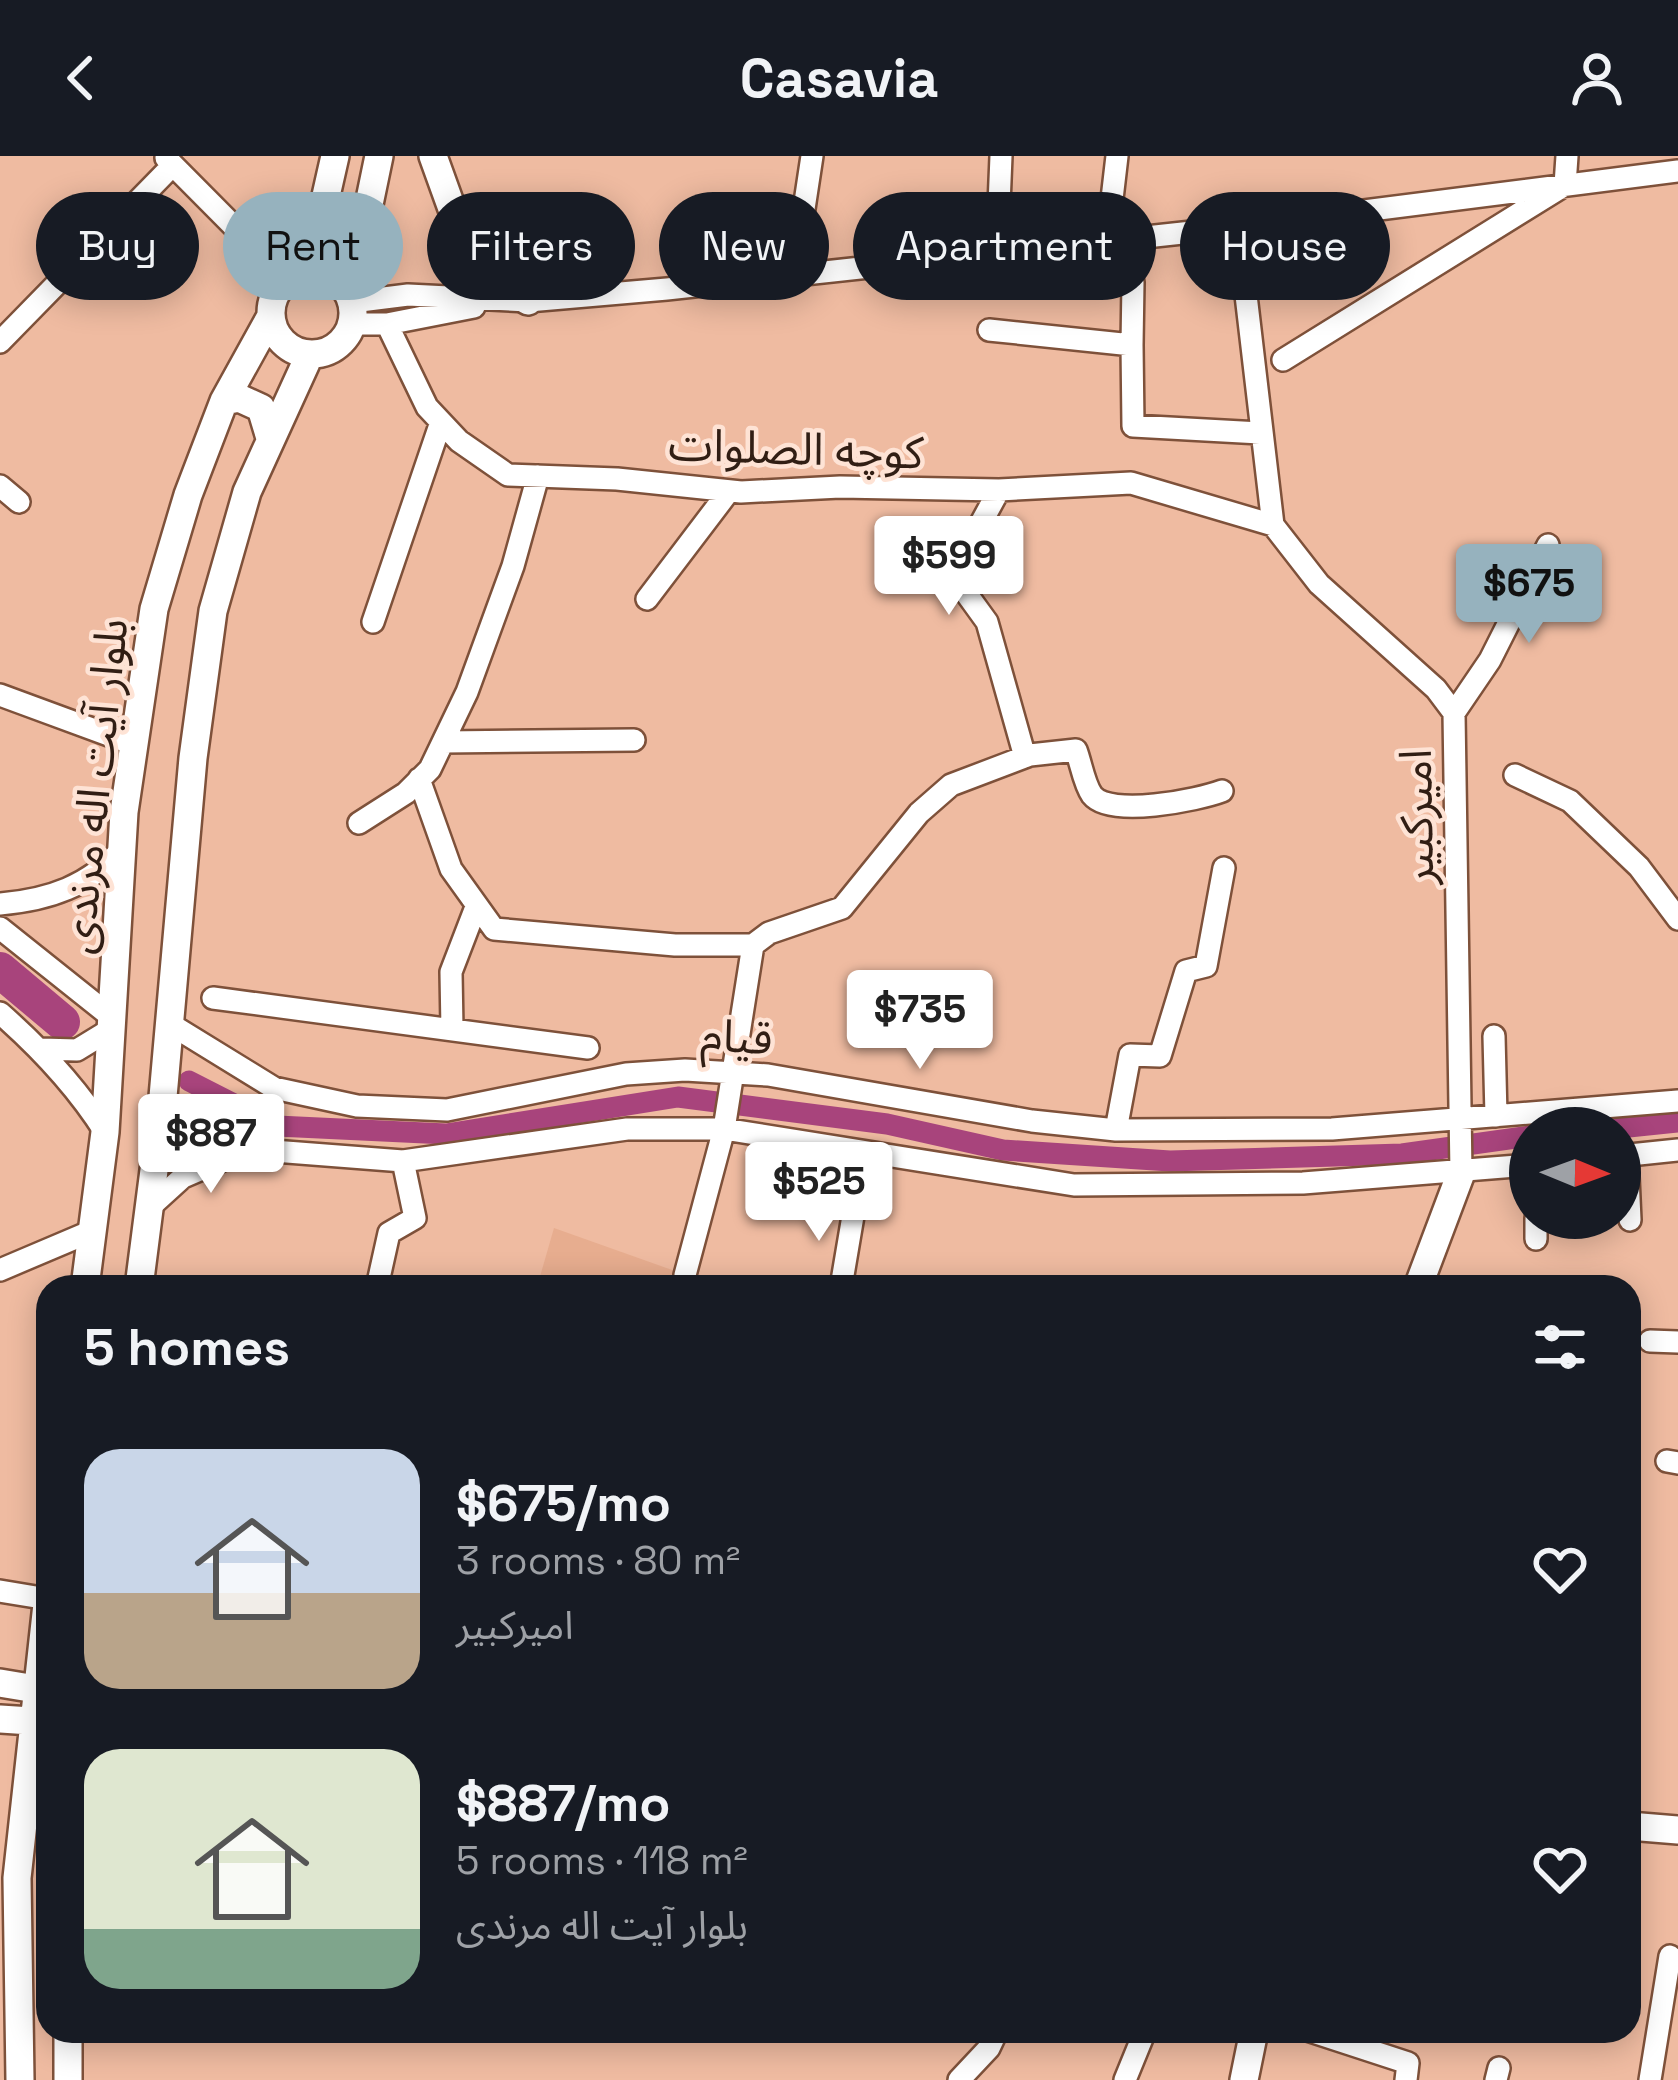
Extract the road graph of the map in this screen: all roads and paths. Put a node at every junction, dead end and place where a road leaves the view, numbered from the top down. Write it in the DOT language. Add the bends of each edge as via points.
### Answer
graph roads {
  1 [pos="335,156"];
  2 [pos="379,156"];
  3 [pos="433,156"];
  4 [pos="812,156"];
  5 [pos="1001,156"];
  6 [pos="1117,156"];
  7 [pos="1567,156"];
  8 [pos="168,161"];
  9 [pos="1678,171"];
  10 [pos="1565,185"];
  11 [pos="328,192"];
  12 [pos="372,192"];
  13 [pos="446,192"];
  14 [pos="807,192"];
  15 [pos="1000,192"];
  16 [pos="1113,192"];
  17 [pos="1390,207"];
  18 [pos="223,210"];
  19 [pos="427,296"];
  20 [pos="274,300"];
  21 [pos="347,300"];
  22 [pos="352,300"];
  23 [pos="519,300"];
  24 [pos="1133,300"];
  25 [pos="1246,300"];
  26 [pos="351,307"];
  27 [pos="271,316"];
  28 [pos="387,324"];
  29 [pos="989,330"];
  30 [pos="0,342"];
  31 [pos="1132,345"];
  32 [pos="310,354"];
  33 [pos="1283,360"];
  34 [pos="224,401"];
  35 [pos="441,422"];
  36 [pos="1260,433"];
  37 [pos="270,438"];
  38 [pos="538,476"];
  39 [pos="0,486"];
  40 [pos="999,490"];
  41 [pos="729,491"];
  42 [pos="19,502"];
  43 [pos="1273,525"];
  44 [pos="1548,545"];
  45 [pos="647,599"];
  46 [pos="373,622"];
  47 [pos="0,694"];
  48 [pos="1454,713"];
  49 [pos="634,740"];
  50 [pos="443,742"];
  51 [pos="133,744"];
  52 [pos="1025,757"];
  53 [pos="1515,775"];
  54 [pos="419,779"];
  55 [pos="1222,791"];
  56 [pos="358,823"];
  57 [pos="122,849"];
  58 [pos="1224,868"];
  59 [pos="0,904"];
  60 [pos="476,907"];
  61 [pos="1678,920"];
  62 [pos="0,928"];
  63 [pos="752,945"];
  64 [pos="213,998"];
  65 [pos="0,1013"];
  66 [pos="114,1023"];
  67 [pos="170,1024"];
  68 [pos="452,1029"];
  69 [pos="1494,1036"];
  70 [pos="588,1048"];
  71 [pos="41,1049"];
  72 [pos="734,1071"];
  73 [pos="1678,1101"];
  74 [pos="163,1108"];
  75 [pos="1496,1116"];
  76 [pos="1460,1120"];
  77 [pos="724,1130"];
  78 [pos="1116,1130"];
  79 [pos="105,1132"];
  80 [pos="248,1149"];
  81 [pos="1678,1150"];
  82 [pos="1641,1154"];
  83 [pos="403,1161"];
  84 [pos="1509,1167"];
  85 [pos="1461,1173"];
  86 [pos="149,1207"];
  87 [pos="854,1210"];
  88 [pos="92,1231"];
  89 [pos="0,1270"];
  90 [pos="86,1275"];
  91 [pos="140,1275"];
  92 [pos="380,1275"];
  93 [pos="685,1275"];
  94 [pos="843,1275"];
  95 [pos="1423,1275"];
  96 [pos="1650,1341"];
  97 [pos="1678,1342"];
  98 [pos="0,1591"];
  99 [pos="36,1596"];
  100 [pos="0,1682"];
  101 [pos="36,1687"];
  102 [pos="0,1719"];
  103 [pos="36,1719"];
  104 [pos="36,1747"];
  105 [pos="1641,1827"];
  106 [pos="1678,1830"];
  107 [pos="1670,1956"];
  108 [pos="68,2043"];
  109 [pos="991,2043"];
  110 [pos="1139,2043"];
  111 [pos="1252,2043"];
  112 [pos="1347,2043"];
  113 [pos="20,2080"];
  114 [pos="68,2080"];
  115 [pos="959,2080"];
  116 [pos="1125,2080"];
  117 [pos="1244,2080"];
  118 [pos="1406,2080"];
  119 [pos="1650,2080"];
  1 -- 11 [label="main road"];
  2 -- 12 [label="main road"];
  3 -- 13 [label="main road"];
  4 -- 14 [label="street"];
  5 -- 15 [label="street"];
  6 -- 16 [label="street"];
  7 -- 10 [label="street"];
  8 -- 18 [label="street"];
  8 -- 30 [label="street"];
  9 -- 10 [label="street"];
  10 -- 17 [label="street"];
  10 -- 33 [label="street"];
  19 -- 26 [label="street"];
  20 -- 27 [label="main road"];
  21 -- 26 [label="main road"];
  22 -- 26 [label="main road"];
  23 -- 28 [label="street"];
  24 -- 31 [label="street"];
  25 -- 36 [label="street, امیرکبیر"];
  26 -- 28 [label="street"];
  26 -- 32 [label="main road" via="336,346"];
  27 -- 32 [label="main road" via="279,338"];
  27 -- 34 [label="main road, بلوار آیت اله مرندی"];
  28 -- 35 [label="street, کوچه الصلوات"];
  29 -- 31 [label="street"];
  31 -- 36 [label="street" via="1133,426"];
  32 -- 37 [label="main road"];
  34 -- 37 [label="main road" via="261,408"];
  34 -- 51 [label="main road, بلوار آیت اله مرندی" via="154,609"];
  35 -- 38 [label="street, کوچه الصلوات" via="508,475"];
  35 -- 46 [label="street"];
  36 -- 43 [label="street, امیرکبیر"];
  37 -- 67 [label="main road" via="213,611"];
  38 -- 41 [label="street, کوچه الصلوات"];
  38 -- 50 [label="street" via="513,566"];
  39 -- 42 [label="street"];
  40 -- 41 [label="street, کوچه الصلوات"];
  40 -- 43 [label="street, کوچه الصلوات" via="1131,483"];
  40 -- 52 [label="street" via="962,558 966,593 987,622"];
  41 -- 45 [label="street"];
  43 -- 48 [label="street, امیرکبیر" via="1319,584"];
  44 -- 48 [label="street"];
  47 -- 51 [label="street"];
  48 -- 76 [label="street, امیرکبیر"];
  49 -- 50 [label="street"];
  50 -- 54 [label="street"];
  51 -- 57 [label="main road, بلوار آیت اله مرندی"];
  52 -- 55 [label="street" via="1076,750 1100,801 1159,807"];
  52 -- 63 [label="street" via="951,784 842,908"];
  53 -- 61 [label="street" via="1570,801 1639,867"];
  54 -- 56 [label="street"];
  54 -- 60 [label="street" via="452,869"];
  57 -- 59 [label="street" via="86,883"];
  57 -- 66 [label="main road, بلوار آیت اله مرندی"];
  58 -- 78 [label="street" via="1206,966 1186,971 1160,1056 1130,1055"];
  60 -- 63 [label="street" via="494,929"];
  60 -- 68 [label="street" via="452,972"];
  62 -- 66 [label="street"];
  63 -- 72 [label="street"];
  64 -- 68 [label="street"];
  65 -- 71 [label="street"];
  66 -- 71 [label="street" via="77,1049"];
  66 -- 79 [label="main road, بلوار آیت اله مرندی"];
  67 -- 72 [label="street, قیام" via="274,1088 357,1106 447,1110 626,1074"];
  67 -- 74 [label="main road"];
  68 -- 70 [label="street"];
  69 -- 75 [label="street"];
  71 -- 79 [label="street"];
  72 -- 77 [label="street"];
  72 -- 78 [label="street, قیام"];
  73 -- 75 [label="street, قیام"];
  74 -- 80 [label="street"];
  74 -- 86 [label="main road"];
  75 -- 76 [label="street, قیام"];
  76 -- 78 [label="street, قیام"];
  76 -- 85 [label="street, امیرکبیر"];
  77 -- 83 [label="street, قیام" via="626,1129"];
  77 -- 85 [label="street, قیام" via="1074,1184"];
  77 -- 93 [label="street"];
  79 -- 88 [label="main road, بلوار آیت اله مرندی"];
  80 -- 83 [label="street, قیام"];
  80 -- 86 [label="street" via="183,1177"];
  81 -- 82 [label="street"];
  83 -- 92 [label="street" via="416,1218 389,1233"];
  84 -- 85 [label="street, قیام"];
  85 -- 95 [label="main road"];
  86 -- 91 [label="main road"];
  87 -- 94 [label="street"];
  88 -- 89 [label="street"];
  88 -- 90 [label="main road, بلوار آیت اله مرندی"];
  96 -- 97 [label="street"];
  98 -- 99 [label="street"];
  100 -- 101 [label="main road"];
  102 -- 103 [label="main road"];
  104 -- 113 [label="main road" via="17,1878"];
  105 -- 106 [label="main road"];
  107 -- 119 [label="street"];
  108 -- 114 [label="main road"];
  109 -- 115 [label="street"];
  110 -- 116 [label="street"];
  111 -- 117 [label="main road"];
  112 -- 118 [label="street" via="1408,2063"];
}
